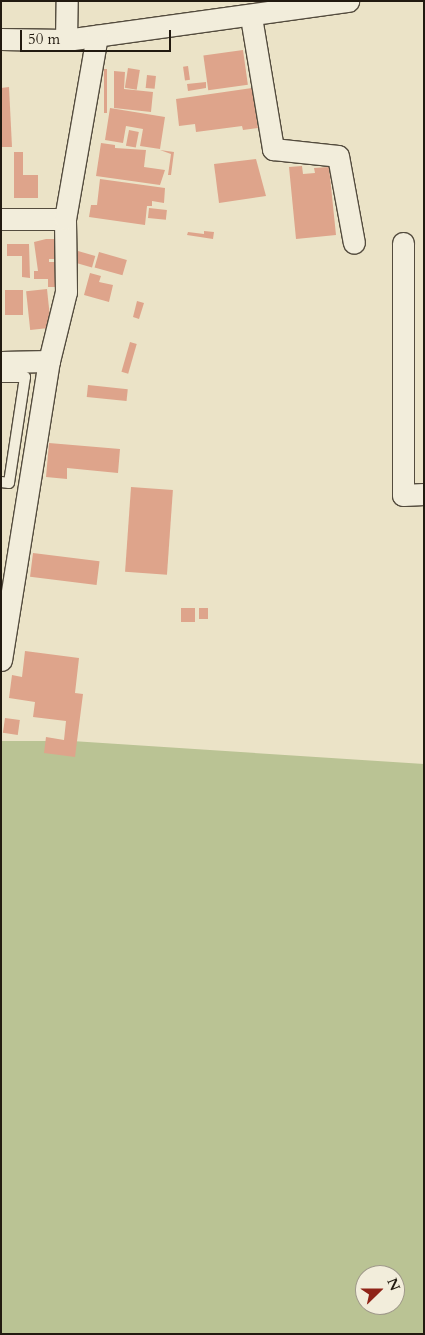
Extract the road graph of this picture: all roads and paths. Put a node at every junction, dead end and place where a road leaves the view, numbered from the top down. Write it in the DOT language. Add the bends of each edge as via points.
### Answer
graph roads {
  1 [pos="67,1"];
  2 [pos="348,1"];
  3 [pos="251,17"];
  4 [pos="97,36"];
  5 [pos="1,39"];
  6 [pos="66,40"];
  7 [pos="1,219"];
  8 [pos="65,219"];
  9 [pos="354,243"];
  10 [pos="403,243"];
  11 [pos="49,361"];
  12 [pos="1,362"];
  13 [pos="1,377"];
  14 [pos="1,482"];
  15 [pos="424,494"];
  16 [pos="1,660"];
  1 -- 6 [label="street"];
  2 -- 3 [label="street"];
  3 -- 4 [label="street"];
  3 -- 9 [label="street" via="273,150 338,156"];
  4 -- 6 [label="street"];
  4 -- 8 [label="street"];
  5 -- 6 [label="street"];
  7 -- 8 [label="street"];
  8 -- 11 [label="street" via="66,292"];
  10 -- 15 [label="street" via="403,495"];
  11 -- 12 [label="street"];
  11 -- 16 [label="street"];
  13 -- 14 [label="lane" via="25,377 9,483"];
}
